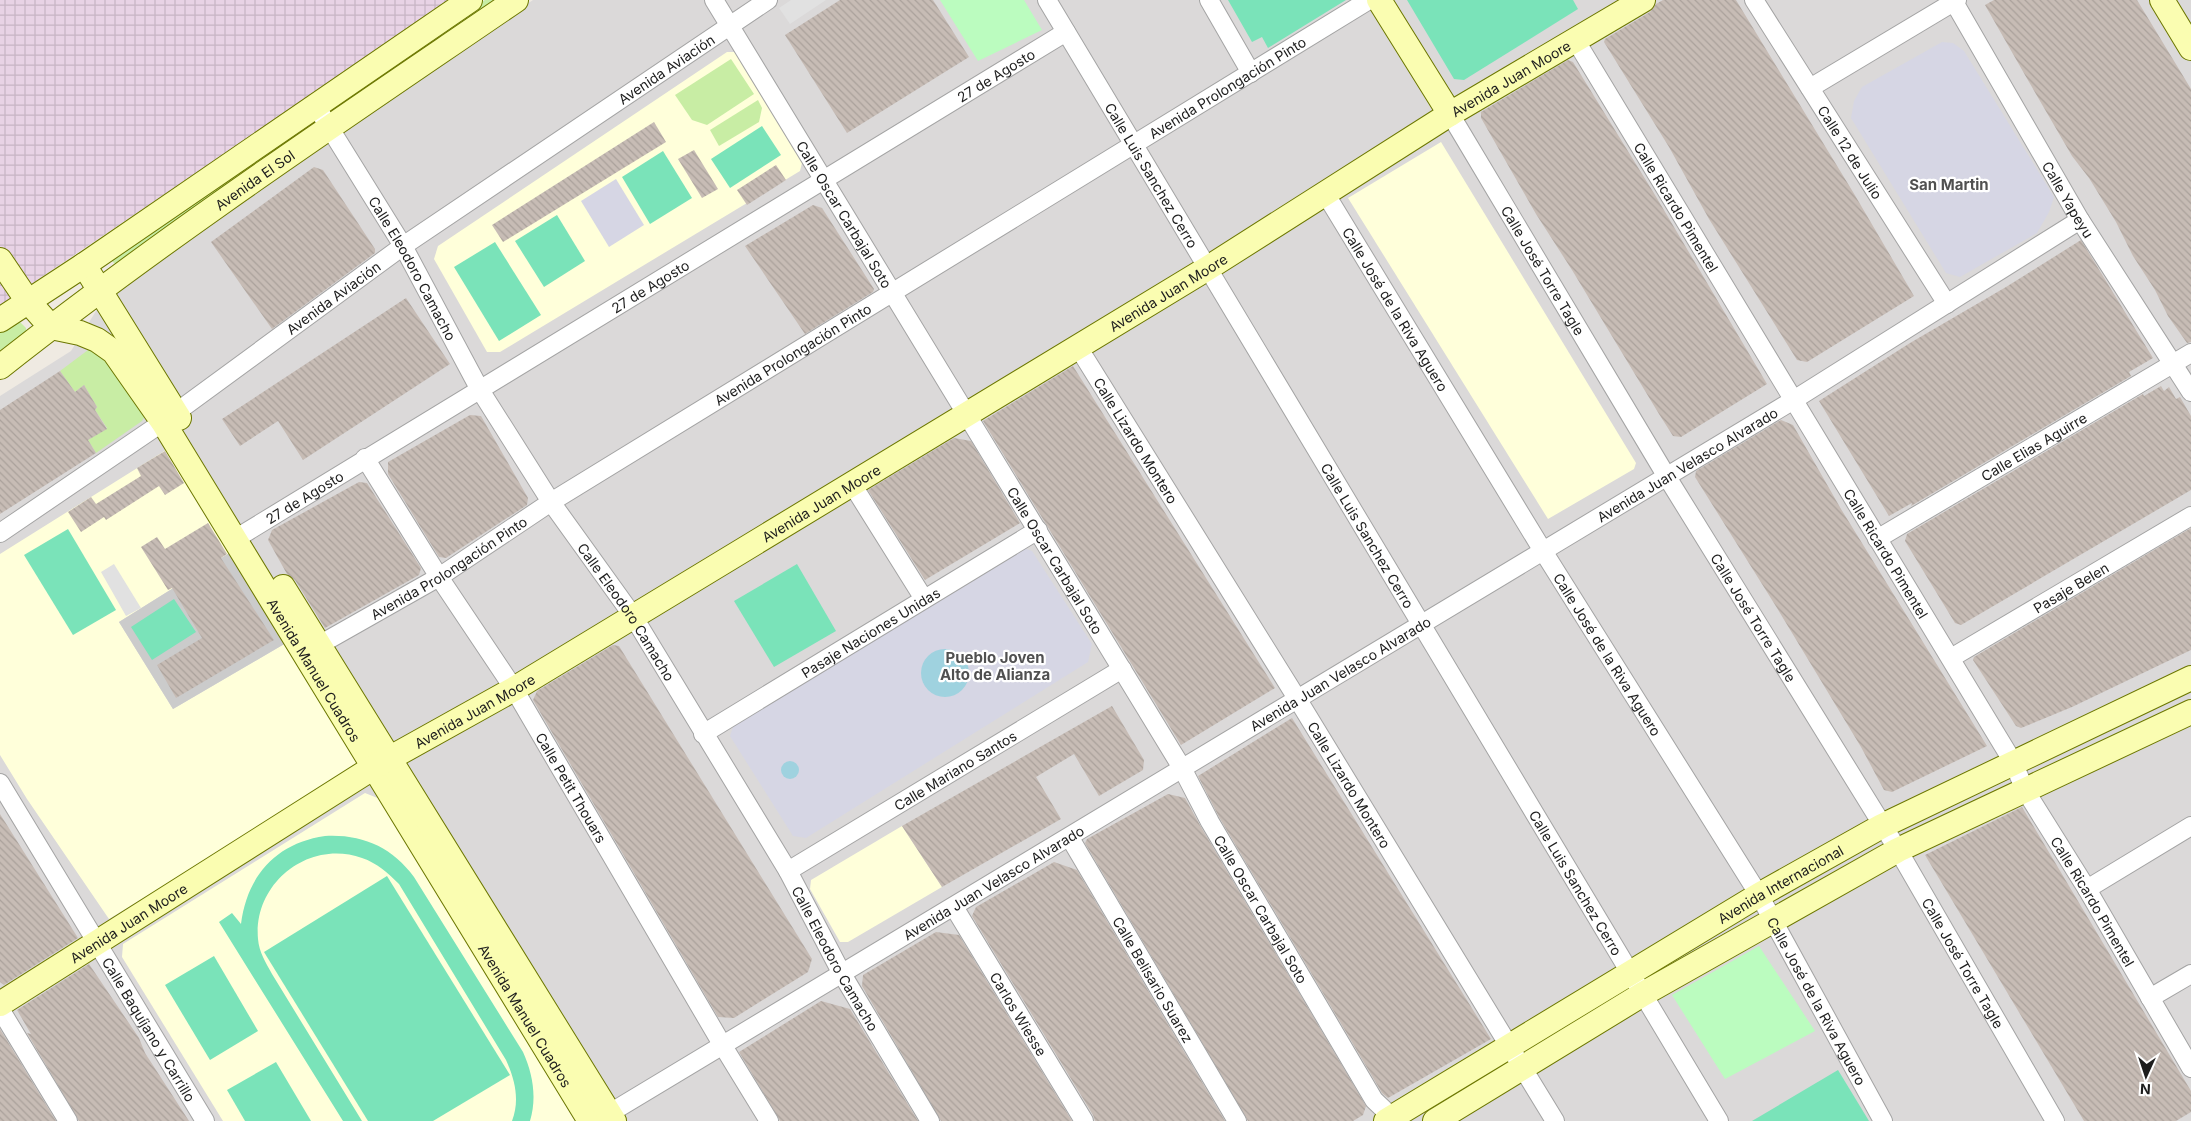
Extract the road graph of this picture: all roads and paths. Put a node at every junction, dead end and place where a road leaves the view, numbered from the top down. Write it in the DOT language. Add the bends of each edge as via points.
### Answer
graph roads {
  1 [pos="470,0"];
  2 [pos="516,0"];
  3 [pos="714,0"];
  4 [pos="768,0"];
  5 [pos="1047,0"];
  6 [pos="1209,0"];
  7 [pos="1370,0"];
  8 [pos="1379,0"];
  9 [pos="1643,0"];
  10 [pos="1754,0"];
  11 [pos="2162,0"];
  12 [pos="1956,1"];
  13 [pos="731,25"];
  14 [pos="1066,32"];
  15 [pos="1576,41"];
  16 [pos="2191,48"];
  17 [pos="1251,72"];
  18 [pos="1810,88"];
  19 [pos="316,106"];
  20 [pos="1450,114"];
  21 [pos="330,128"];
  22 [pos="1134,144"];
  23 [pos="825,179"];
  24 [pos="1325,193"];
  25 [pos="2080,220"];
  26 [pos="403,246"];
  27 [pos="0,260"];
  28 [pos="84,265"];
  29 [pos="1208,268"];
  30 [pos="100,290"];
  31 [pos="893,292"];
  32 [pos="28,300"];
  33 [pos="1946,304"];
  34 [pos="0,320"];
  35 [pos="51,327"];
  36 [pos="1078,347"];
  37 [pos="2191,352"];
  38 [pos="2173,364"];
  39 [pos="0,367"];
  40 [pos="480,390"];
  41 [pos="2191,392"];
  42 [pos="1792,401"];
  43 [pos="967,414"];
  44 [pos="169,417"];
  45 [pos="365,458"];
  46 [pos="1667,477"];
  47 [pos="852,484"];
  48 [pos="552,502"];
  49 [pos="2191,516"];
  50 [pos="1038,530"];
  51 [pos="0,533"];
  52 [pos="242,535"];
  53 [pos="1877,539"];
  54 [pos="1543,551"];
  55 [pos="439,576"];
  56 [pos="924,599"];
  57 [pos="633,616"];
  58 [pos="1422,625"];
  59 [pos="319,645"];
  60 [pos="1951,658"];
  61 [pos="1122,669"];
  62 [pos="2191,678"];
  63 [pos="514,689"];
  64 [pos="1298,700"];
  65 [pos="2191,712"];
  66 [pos="703,734"];
  67 [pos="2013,762"];
  68 [pos="382,763"];
  69 [pos="1182,768"];
  70 [pos="0,783"];
  71 [pos="2025,790"];
  72 [pos="1882,826"];
  73 [pos="2191,826"];
  74 [pos="1070,838"];
  75 [pos="1898,850"];
  76 [pos="788,871"];
  77 [pos="2087,889"];
  78 [pos="1759,895"];
  79 [pos="954,907"];
  80 [pos="1773,919"];
  81 [pos="97,943"];
  82 [pos="1630,973"];
  83 [pos="842,974"];
  84 [pos="2191,974"];
  85 [pos="1643,994"];
  86 [pos="2150,998"];
  87 [pos="0,1004"];
  88 [pos="0,1009"];
  89 [pos="723,1046"];
  90 [pos="1509,1046"];
  91 [pos="1523,1067"];
  92 [pos="2191,1068"];
  93 [pos="602,1119"];
  94 [pos="1392,1120"];
  95 [pos="68,1121"];
  96 [pos="205,1121"];
  97 [pos="769,1121"];
  98 [pos="930,1121"];
  99 [pos="1084,1121"];
  100 [pos="1237,1121"];
  101 [pos="1435,1121"];
  102 [pos="1555,1121"];
  103 [pos="1719,1121"];
  104 [pos="1883,1121"];
  105 [pos="2055,1121"];
  1 -- 19 [label="street, Avenida El Sol"];
  2 -- 21 [label="street, Avenida El Sol"];
  3 -- 13 [label="street, Calle Oscar Carbajal Soto"];
  4 -- 13 [label="street, Avenida Aviación"];
  5 -- 14 [label="street, Calle Luis Sanchez Cerro"];
  6 -- 17 [label="street"];
  7 -- 17 [label="street, Avenida Prolongación Pinto"];
  8 -- 20 [label="street"];
  9 -- 15 [label="street, Avenida Juan Moore"];
  10 -- 18 [label="street, Calle 12 de Julio"];
  11 -- 16 [label="street"];
  12 -- 18 [label="street"];
  12 -- 25 [label="street, Calle Yapeyu"];
  13 -- 23 [label="street, Calle Oscar Carbajal Soto"];
  13 -- 26 [label="street, Avenida Aviación"];
  14 -- 22 [label="street, Calle Luis Sanchez Cerro"];
  14 -- 23 [label="street, 27 de Agosto"];
  15 -- 20 [label="street, Avenida Juan Moore"];
  15 -- 42 [label="street, Calle Ricardo Pimentel"];
  17 -- 22 [label="street, Avenida Prolongación Pinto"];
  18 -- 33 [label="street, Calle 12 de Julio"];
  19 -- 21 [label="street, Calle Eleodoro Camacho"];
  19 -- 28 [label="street, Avenida El Sol"];
  20 -- 24 [label="street, Avenida Juan Moore"];
  20 -- 46 [label="street, Calle José Torre Tagle"];
  21 -- 26 [label="street, Calle Eleodoro Camacho"];
  21 -- 30 [label="street, Avenida El Sol"];
  22 -- 29 [label="street, Calle Luis Sanchez Cerro"];
  22 -- 31 [label="street, Avenida Prolongación Pinto"];
  23 -- 31 [label="street, Calle Oscar Carbajal Soto"];
  23 -- 40 [label="street, 27 de Agosto"];
  24 -- 29 [label="street, Avenida Juan Moore"];
  24 -- 54 [label="street, Calle José de la Riva Aguero"];
  25 -- 33 [label="street, Avenida Juan Velasco Alvarado"];
  25 -- 38 [label="street, Calle Yapeyu"];
  26 -- 40 [label="street, Calle Eleodoro Camacho"];
  26 -- 44 [label="street, Avenida Aviación"];
  27 -- 32 [label="street"];
  28 -- 30 [label="street, Avenida Manuel Cuadros"];
  28 -- 32 [label="street, Avenida El Sol"];
  29 -- 36 [label="street, Avenida Juan Moore"];
  29 -- 58 [label="street, Calle Luis Sanchez Cerro"];
  30 -- 35 [label="street, Avenida El Sol"];
  30 -- 44 [label="street, Avenida Manuel Cuadros"];
  31 -- 43 [label="street, Calle Oscar Carbajal Soto"];
  31 -- 48 [label="street, Avenida Prolongación Pinto"];
  32 -- 34 [label="street, Avenida El Sol"];
  32 -- 35 [label="street"];
  33 -- 42 [label="street, Avenida Juan Velasco Alvarado"];
  35 -- 39 [label="street, Avenida El Sol"];
  35 -- 44 [label="street, Avenida Manuel Cuadros" via="80,333 114,352"];
  36 -- 43 [label="street, Avenida Juan Moore"];
  36 -- 64 [label="street, Calle Lizardo Montero"];
  37 -- 38 [label="street, Calle Elias Aguirre"];
  38 -- 41 [label="street, Calle Yapeyu"];
  38 -- 53 [label="street, Calle Elias Aguirre"];
  40 -- 45 [label="street, 27 de Agosto"];
  40 -- 48 [label="street, Calle Eleodoro Camacho"];
  42 -- 46 [label="street, Avenida Juan Velasco Alvarado"];
  42 -- 53 [label="street, Calle Ricardo Pimentel"];
  43 -- 47 [label="street, Avenida Juan Moore"];
  43 -- 50 [label="street, Calle Oscar Carbajal Soto"];
  44 -- 51 [label="street, Avenida Aviación"];
  44 -- 52 [label="street, Avenida Manuel Cuadros"];
  45 -- 52 [label="street, 27 de Agosto"];
  45 -- 55 [label="street, Calle Petit Thouars"];
  46 -- 54 [label="street, Avenida Juan Velasco Alvarado"];
  46 -- 72 [label="street, Calle José Torre Tagle"];
  47 -- 56 [label="street"];
  47 -- 57 [label="street, Avenida Juan Moore"];
  48 -- 55 [label="street, Avenida Prolongación Pinto"];
  48 -- 57 [label="street, Calle Eleodoro Camacho"];
  49 -- 60 [label="street, Pasaje Belen"];
  50 -- 56 [label="street, Pasaje Naciones Unidas"];
  50 -- 61 [label="street, Calle Oscar Carbajal Soto"];
  52 -- 59 [label="street, Avenida Manuel Cuadros"];
  52 -- 68 [label="street, Avenida Manuel Cuadros"];
  53 -- 60 [label="street, Calle Ricardo Pimentel"];
  54 -- 58 [label="street, Avenida Juan Velasco Alvarado"];
  54 -- 78 [label="street, Calle José de la Riva Aguero"];
  55 -- 59 [label="street, Avenida Prolongación Pinto"];
  55 -- 63 [label="street, Calle Petit Thouars"];
  56 -- 66 [label="street, Pasaje Naciones Unidas"];
  57 -- 63 [label="street, Avenida Juan Moore"];
  57 -- 66 [label="street, Calle Eleodoro Camacho"];
  58 -- 64 [label="street, Avenida Juan Velasco Alvarado"];
  58 -- 82 [label="street, Calle Luis Sanchez Cerro"];
  59 -- 68 [label="street, Avenida Manuel Cuadros"];
  60 -- 67 [label="street, Calle Ricardo Pimentel"];
  61 -- 69 [label="street, Calle Oscar Carbajal Soto"];
  61 -- 76 [label="street, Calle Mariano Santos"];
  62 -- 67 [label="street, Avenida Internacional"];
  63 -- 68 [label="street, Avenida Juan Moore"];
  63 -- 89 [label="street, Calle Petit Thouars"];
  64 -- 69 [label="street, Avenida Juan Velasco Alvarado"];
  64 -- 90 [label="street, Calle Lizardo Montero"];
  65 -- 71 [label="street, Avenida Internacional"];
  66 -- 76 [label="street, Calle Eleodoro Camacho"];
  67 -- 71 [label="street, Calle Ricardo Pimentel"];
  67 -- 72 [label="street, Avenida Internacional"];
  68 -- 81 [label="street, Avenida Juan Moore"];
  68 -- 93 [label="street, Avenida Manuel Cuadros"];
  69 -- 74 [label="street, Avenida Juan Velasco Alvarado"];
  69 -- 94 [label="street, Calle Oscar Carbajal Soto" via="1210,822 1374,1100"];
  70 -- 81 [label="street, Calle Baquíjano y Carrillo"];
  71 -- 75 [label="street, Avenida Internacional"];
  71 -- 77 [label="street, Calle Ricardo Pimentel"];
  72 -- 75 [label="street, Calle José Torre Tagle"];
  72 -- 78 [label="street, Avenida Internacional"];
  73 -- 77 [label="street"];
  74 -- 79 [label="street, Avenida Juan Velasco Alvarado"];
  74 -- 100 [label="street, Calle Belisario Suarez"];
  75 -- 80 [label="street, Avenida Internacional"];
  75 -- 105 [label="street, Calle José Torre Tagle"];
  76 -- 83 [label="street, Calle Eleodoro Camacho"];
  77 -- 86 [label="street, Calle Ricardo Pimentel"];
  78 -- 80 [label="street, Calle José de la Riva Aguero"];
  78 -- 82 [label="street, Avenida Internacional"];
  79 -- 83 [label="street, Avenida Juan Velasco Alvarado"];
  79 -- 99 [label="street, Carlos Wiesse"];
  80 -- 85 [label="street, Avenida Internacional"];
  80 -- 104 [label="street, Calle José de la Riva Aguero"];
  81 -- 87 [label="street, Avenida Juan Moore"];
  81 -- 96 [label="street, Calle Baquíjano y Carrillo"];
  82 -- 85 [label="street, Calle Luis Sanchez Cerro"];
  82 -- 90 [label="street, Avenida Internacional"];
  83 -- 89 [label="street, Avenida Juan Velasco Alvarado"];
  83 -- 98 [label="street, Calle Eleodoro Camacho"];
  84 -- 86 [label="street"];
  85 -- 91 [label="street, Avenida Internacional"];
  85 -- 103 [label="street, Calle Luis Sanchez Cerro"];
  86 -- 92 [label="street, Calle Ricardo Pimentel"];
  88 -- 95 [label="street"];
  89 -- 93 [label="street, Avenida Juan Velasco Alvarado"];
  89 -- 97 [label="street, Calle Petit Thouars"];
  90 -- 91 [label="street, Calle Lizardo Montero"];
  90 -- 94 [label="street, Avenida Internacional"];
  91 -- 101 [label="street, Avenida Internacional"];
  91 -- 102 [label="street, Calle Lizardo Montero"];
}
